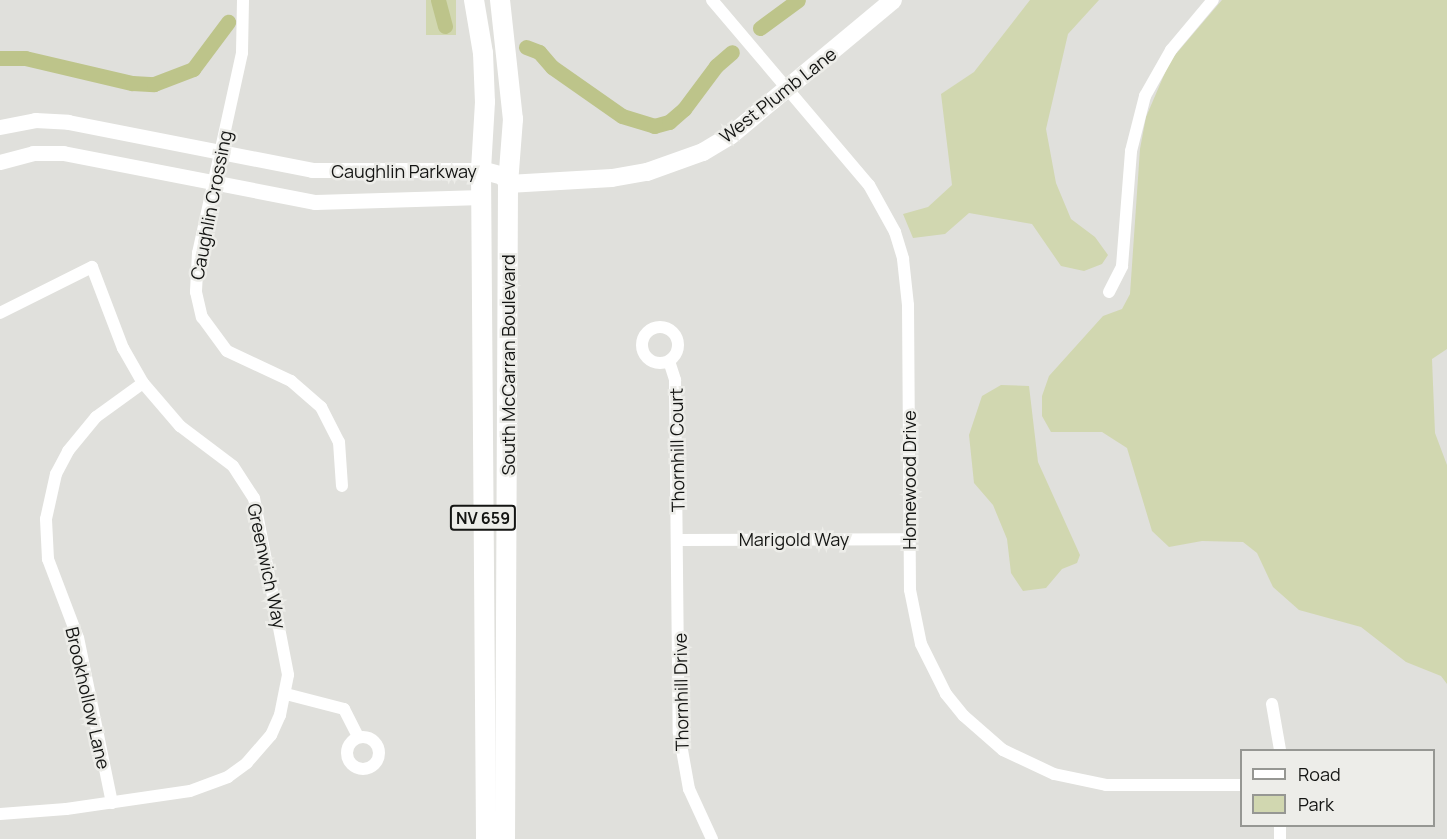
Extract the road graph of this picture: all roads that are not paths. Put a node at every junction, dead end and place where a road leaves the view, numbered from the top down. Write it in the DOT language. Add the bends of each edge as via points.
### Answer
graph roads {
  1 [pos="243,0"];
  2 [pos="474,0"];
  3 [pos="500,0"];
  4 [pos="712,0"];
  5 [pos="893,0"];
  6 [pos="1213,0"];
  7 [pos="789,88"];
  8 [pos="0,128"];
  9 [pos="219,154"];
  10 [pos="0,162"];
  11 [pos="481,170"];
  12 [pos="213,184"];
  13 [pos="508,184"];
  14 [pos="482,197"];
  15 [pos="1109,292"];
  16 [pos="0,313"];
  17 [pos="669,360"];
  18 [pos="143,383"];
  19 [pos="342,486"];
  20 [pos="909,539"];
  21 [pos="679,540"];
  22 [pos="286,694"];
  23 [pos="1272,704"];
  24 [pos="358,737"];
  25 [pos="1280,749"];
  26 [pos="1240,785"];
  27 [pos="112,803"];
  28 [pos="0,814"];
  29 [pos="486,839"];
  30 [pos="505,839"];
  31 [pos="712,839"];
  1 -- 9 [label="street, Caughlin Crossing" via="245,32"];
  2 -- 11 [label="main road, South McCarran Boulevard / NV 659" via="483,53"];
  3 -- 13 [label="main road, South McCarran Boulevard / NV 659" via="512,85"];
  4 -- 7 [label="street, Homewood Drive"];
  5 -- 7 [label="main road, West Plumb Lane"];
  6 -- 15 [label="street" via="1171,50 1145,96 1131,151 1122,266"];
  7 -- 13 [label="main road, West Plumb Lane" via="729,136 676,163 612,178"];
  7 -- 20 [label="street, Homewood Drive" via="869,184 888,216 903,259 908,305"];
  8 -- 9 [label="street, Caughlin Parkway" via="35,120 59,121"];
  9 -- 11 [label="street, Caughlin Parkway" via="312,170"];
  9 -- 12 [label="street, Caughlin Crossing"];
  10 -- 12 [label="street, Caughlin Parkway" via="33,153 63,153"];
  11 -- 13 [label="main road, Caughlin Parkway" via="503,176"];
  11 -- 14 [label="main road, South McCarran Boulevard / NV 659"];
  12 -- 14 [label="street, Caughlin Parkway" via="315,202"];
  12 -- 19 [label="street, Caughlin Crossing" via="195,279 202,317 227,351 291,381 321,406 339,442"];
  13 -- 14 [label="main road, Caughlin Parkway"];
  13 -- 30 [label="main road, South McCarran Boulevard / NV 659"];
  14 -- 29 [label="main road, South McCarran Boulevard / NV 659"];
  16 -- 18 [label="street, Greenwich Way" via="92,267 123,348"];
  17 -- 21 [label="street, Thornhill Court" via="675,380"];
  18 -- 22 [label="street, Greenwich Way" via="180,426 233,466 254,498 266,576 286,655"];
  18 -- 27 [label="street, Brookhollow Lane" via="96,417 68,451 56,474 46,519 48,559 78,638"];
  20 -- 21 [label="street, Marigold Way"];
  20 -- 26 [label="street, Homewood Drive" via="913,616 932,670 964,716 1003,750 1045,771 1081,782"];
  21 -- 31 [label="street, Thornhill Drive" via="679,734 689,789"];
  22 -- 24 [label="street" via="344,709"];
  22 -- 27 [label="street, Greenwich Way" via="271,735 247,764 228,777 190,791"];
  23 -- 25 [label="street"];
  27 -- 28 [label="street, Greenwich Way"];
}
